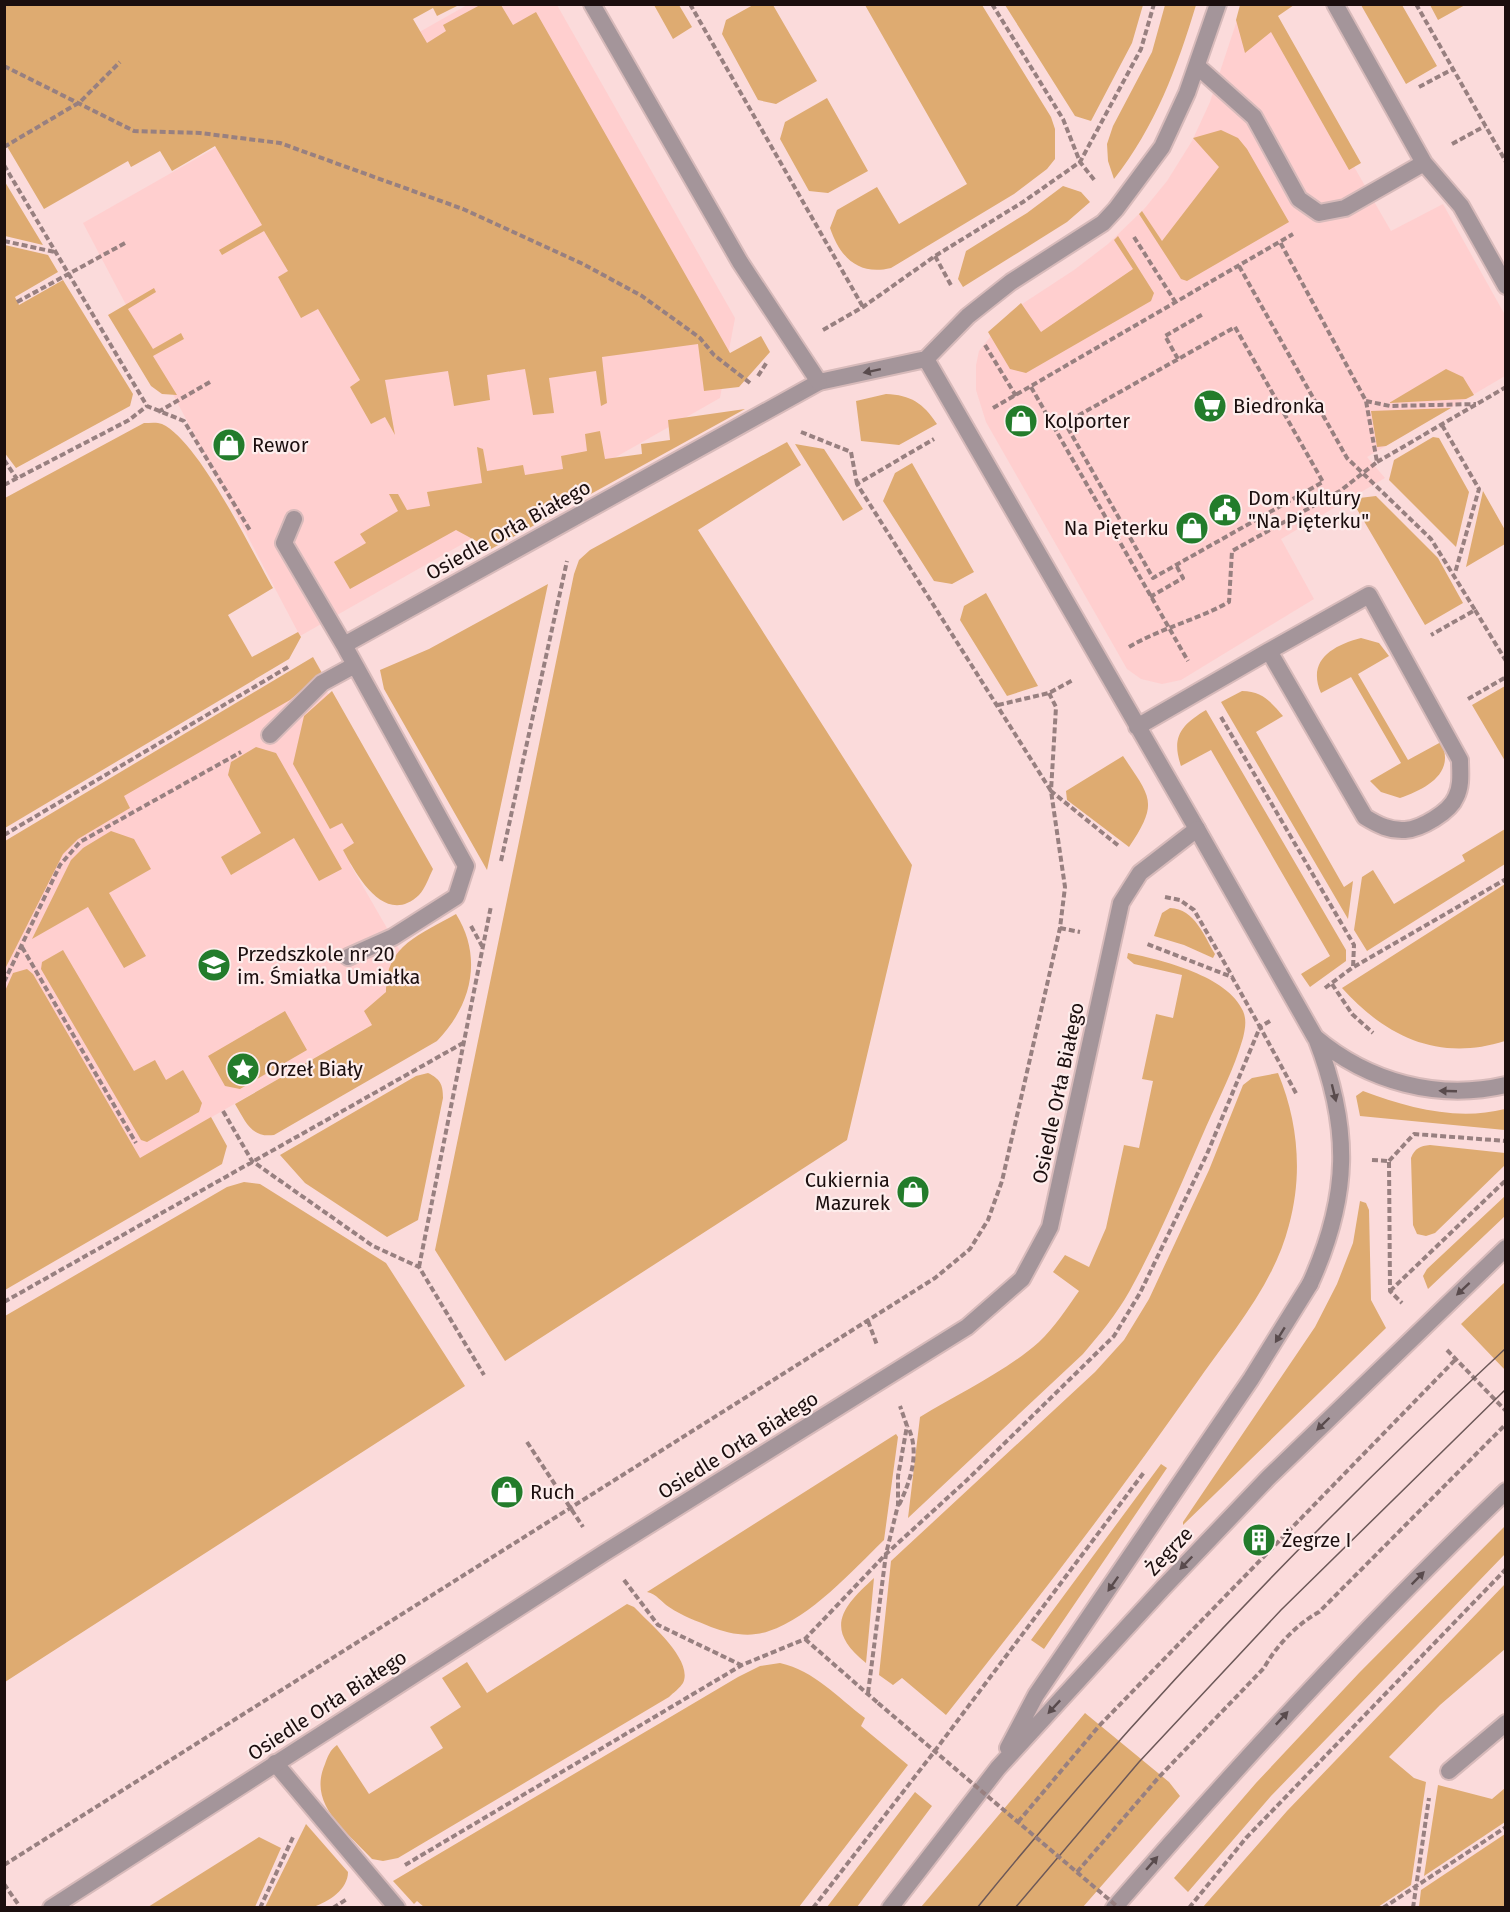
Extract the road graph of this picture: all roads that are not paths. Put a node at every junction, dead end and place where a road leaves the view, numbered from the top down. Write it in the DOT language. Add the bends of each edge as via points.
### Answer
graph roads {
  1 [pos="592,4"];
  2 [pos="1218,4"];
  3 [pos="1335,4"];
  4 [pos="1197,66"];
  5 [pos="1424,163"];
  6 [pos="1506,286"];
  7 [pos="926,359"];
  8 [pos="819,382"];
  9 [pos="294,519"];
  10 [pos="344,645"];
  11 [pos="1269,651"];
  12 [pos="355,665"];
  13 [pos="1137,727"];
  14 [pos="270,735"];
  15 [pos="1197,830"];
  16 [pos="348,957"];
  17 [pos="1315,1037"];
  18 [pos="1506,1085"];
  19 [pos="1506,1248"];
  20 [pos="1506,1491"];
  21 [pos="1506,1723"];
  22 [pos="275,1763"];
  23 [pos="998,1768"];
  24 [pos="1449,1770"];
  25 [pos="51,1908"];
  26 [pos="398,1908"];
  27 [pos="890,1908"];
  28 [pos="1113,1908"];
  1 -- 8 [label="street" via="740,262"];
  2 -- 4 [label="street"];
  3 -- 5 [label="street"];
  4 -- 5 [label="street" via="1254,117 1299,199 1319,213 1345,208"];
  4 -- 7 [label="street" via="1162,147 1104,223 1011,282 968,316"];
  5 -- 6 [label="street" via="1461,206"];
  7 -- 8 [label="street, Osiedle Orła Białego, one-way"];
  7 -- 13 [label="street"];
  8 -- 10 [label="street, Osiedle Orła Białego"];
  9 -- 10 [label="street" via="284,543"];
  10 -- 12 [label="street"];
  11 -- 11 [label="street" via="1365,818 1383,828 1407,830 1437,817 1456,799 1460,759 1369,595"];
  11 -- 13 [label="street"];
  12 -- 14 [label="street" via="322,683"];
  12 -- 16 [label="street" via="466,866 456,897 393,937"];
  13 -- 15 [label="street"];
  15 -- 17 [label="street"];
  15 -- 22 [label="street, Osiedle Orła Białego" via="1140,873 1121,903 1050,1227 1022,1279 967,1327"];
  18 -- 17 [label="street, one-way" via="1464,1091 1413,1087 1360,1066"];
  17 -- 23 [label="street, one-way" via="1339,1112 1343,1159 1333,1225 1310,1284 1251,1379 1036,1695"];
  19 -- 23 [label="street, Żegrze, one-way" via="1268,1478"];
  28 -- 20 [label="street, one-way" via="1321,1677"];
  21 -- 24 [label="street"];
  22 -- 25 [label="street, Osiedle Orła Białego"];
  22 -- 26 [label="street"];
  23 -- 27 [label="street, Żegrze"];
}
